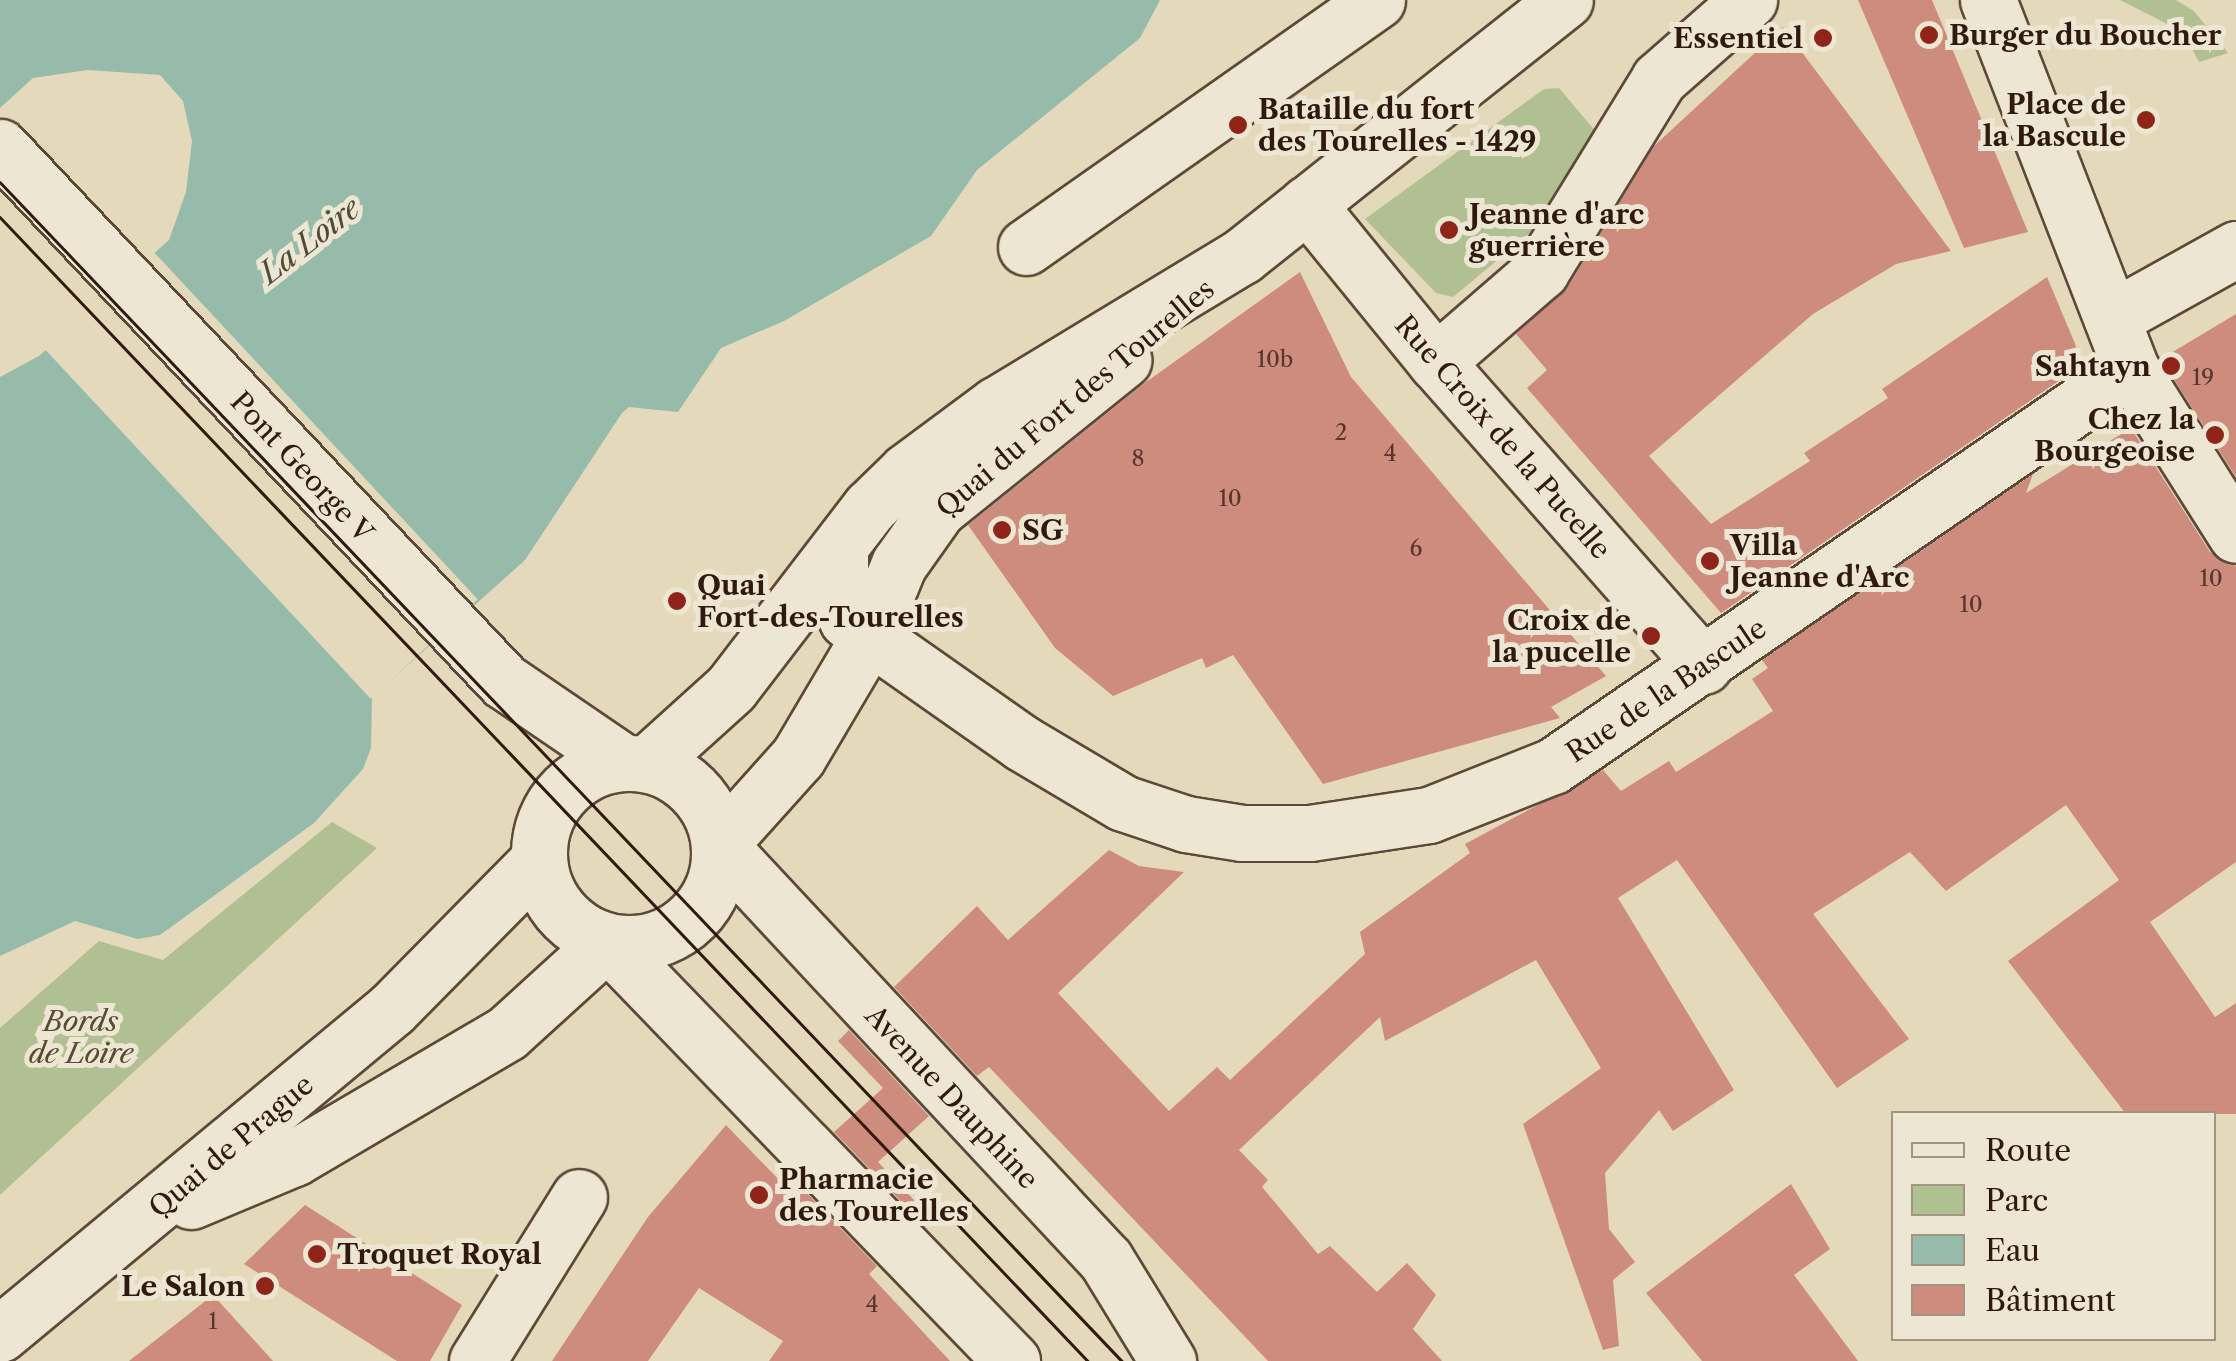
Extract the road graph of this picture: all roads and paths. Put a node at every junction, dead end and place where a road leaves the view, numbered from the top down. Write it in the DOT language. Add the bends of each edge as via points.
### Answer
graph roads {
  1 [pos="1376,0"];
  2 [pos="1565,0"];
  3 [pos="1749,0"];
  4 [pos="1988,0"];
  5 [pos="0,147"];
  6 [pos="1307,204"];
  7 [pos="1026,248"];
  8 [pos="2236,249"];
  9 [pos="1242,256"];
  10 [pos="2112,318"];
  11 [pos="1436,362"];
  12 [pos="2132,369"];
  13 [pos="2236,535"];
  14 [pos="840,548"];
  15 [pos="868,637"];
  16 [pos="1704,666"];
  17 [pos="636,764"];
  18 [pos="719,845"];
  19 [pos="538,861"];
  20 [pos="607,942"];
  21 [pos="579,1196"];
  22 [pos="142,1221"];
  23 [pos="0,1334"];
  24 [pos="477,1361"];
  25 [pos="1012,1361"];
  26 [pos="1168,1361"];
  1 -- 7 [label="street"];
  2 -- 6 [label="street"];
  3 -- 11 [label="street" via="1659,80 1541,271"];
  4 -- 10 [label="street"];
  5 -- 17 [label="street, Pont George V" via="504,682"];
  6 -- 9 [label="street"];
  6 -- 11 [label="street, Rue Croix de la Pucelle"];
  8 -- 10 [label="street"];
  9 -- 14 [label="street, Quai du Fort des Tourelles" via="996,404 870,506"];
  9 -- 15 [label="street, Quai du Fort des Tourelles" via="938,509 899,564"];
  10 -- 12 [label="street"];
  11 -- 16 [label="street, Rue Croix de la Pucelle"];
  12 -- 13 [label="street"];
  12 -- 16 [label="street, Rue de la Bascule"];
  14 -- 15 [label="street, Rue de la Bascule" via="840,604"];
  14 -- 17 [label="street, Quai du Fort des Tourelles" via="731,688"];
  15 -- 16 [label="street, Rue de la Bascule" via="1123,803 1242,833 1310,833 1429,815 1553,766"];
  15 -- 18 [label="street, Quai du Fort des Tourelles" via="798,757"];
  17 -- 18 [label="street" via="697,793"];
  17 -- 19 [label="street" via="585,774 562,792 545,819"];
  18 -- 20 [label="street" via="715,881 690,920 658,940"];
  18 -- 26 [label="street, Avenue Dauphine" via="1106,1260"];
  19 -- 20 [label="street" via="559,912"];
  19 -- 22 [label="street, Quai de Prague" via="392,1008"];
  20 -- 22 [label="street, Quai de Prague" via="507,1033 294,1158"];
  20 -- 25 [label="street"];
  21 -- 24 [label="street"];
  22 -- 23 [label="street"];
}
